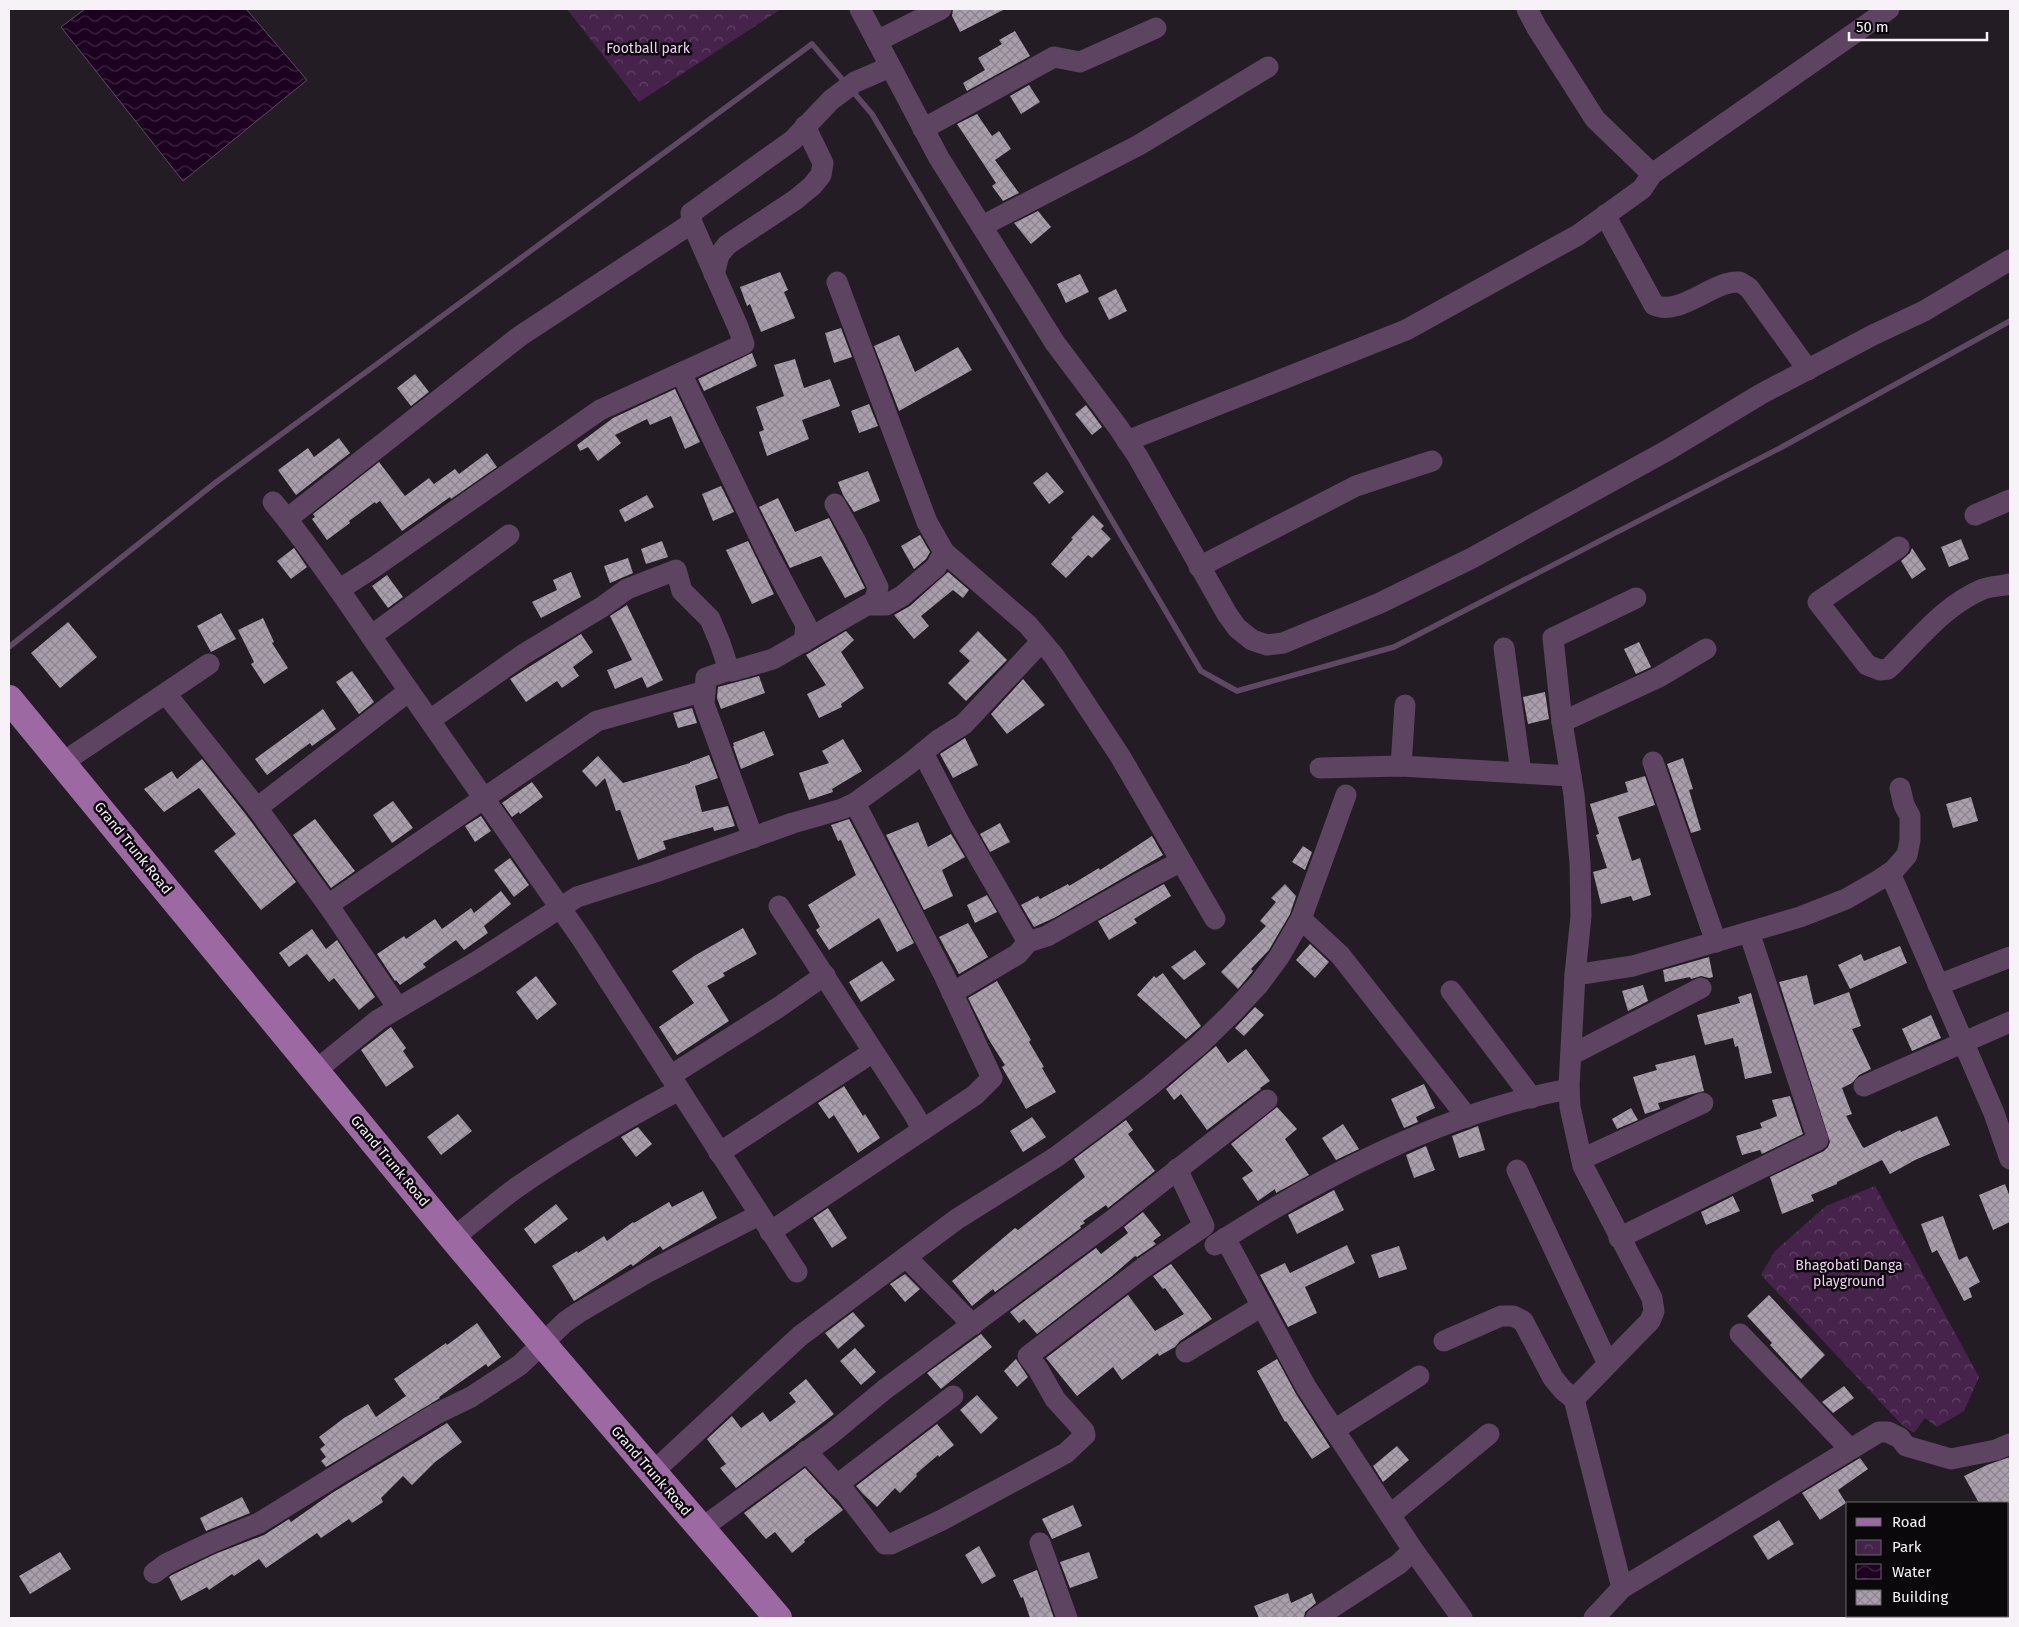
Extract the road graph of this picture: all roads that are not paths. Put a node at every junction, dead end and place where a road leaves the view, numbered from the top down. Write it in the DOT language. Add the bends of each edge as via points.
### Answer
graph roads {
  1 [pos="860,9"];
  2 [pos="941,9"];
  3 [pos="1527,9"];
  4 [pos="1889,9"];
  5 [pos="1156,28"];
  6 [pos="877,41"];
  7 [pos="890,66"];
  8 [pos="1268,67"];
  9 [pos="805,126"];
  10 [pos="923,130"];
  11 [pos="1652,174"];
  12 [pos="1605,215"];
  13 [pos="692,223"];
  14 [pos="982,226"];
  15 [pos="2010,260"];
  16 [pos="714,274"];
  17 [pos="838,282"];
  18 [pos="1808,370"];
  19 [pos="681,373"];
  20 [pos="1127,440"];
  21 [pos="1432,461"];
  22 [pos="2010,500"];
  23 [pos="273,502"];
  24 [pos="834,504"];
  25 [pos="1975,515"];
  26 [pos="287,519"];
  27 [pos="509,535"];
  28 [pos="1899,547"];
  29 [pos="944,552"];
  30 [pos="1199,567"];
  31 [pos="2010,584"];
  32 [pos="340,589"];
  33 [pos="1636,598"];
  34 [pos="874,604"];
  35 [pos="371,636"];
  36 [pos="804,642"];
  37 [pos="1041,642"];
  38 [pos="1504,648"];
  39 [pos="1706,649"];
  40 [pos="209,664"];
  41 [pos="729,670"];
  42 [pos="409,691"];
  43 [pos="705,691"];
  44 [pos="166,694"];
  45 [pos="9,699"];
  46 [pos="1405,705"];
  47 [pos="430,720"];
  48 [pos="1562,722"];
  49 [pos="923,752"];
  50 [pos="1653,762"];
  51 [pos="62,763"];
  52 [pos="1401,766"];
  53 [pos="1320,768"];
  54 [pos="1520,773"];
  55 [pos="1571,776"];
  56 [pos="1900,788"];
  57 [pos="1346,795"];
  58 [pos="484,798"];
  59 [pos="855,803"];
  60 [pos="257,808"];
  61 [pos="753,838"];
  62 [pos="1180,862"];
  63 [pos="1890,873"];
  64 [pos="328,905"];
  65 [pos="779,906"];
  66 [pos="560,907"];
  67 [pos="1215,919"];
  68 [pos="1301,919"];
  69 [pos="1749,932"];
  70 [pos="1028,942"];
  71 [pos="1716,942"];
  72 [pos="2010,957"];
  73 [pos="825,975"];
  74 [pos="1575,975"];
  75 [pos="1938,985"];
  76 [pos="1701,988"];
  77 [pos="1451,991"];
  78 [pos="952,993"];
  79 [pos="398,1008"];
  80 [pos="2010,1022"];
  81 [pos="1963,1042"];
  82 [pos="873,1052"];
  83 [pos="1571,1055"];
  84 [pos="315,1071"];
  85 [pos="674,1083"];
  86 [pos="1864,1086"];
  87 [pos="1569,1089"];
  88 [pos="1532,1098"];
  89 [pos="1267,1100"];
  90 [pos="1703,1103"];
  91 [pos="1467,1117"];
  92 [pos="923,1130"];
  93 [pos="719,1153"];
  94 [pos="1582,1159"];
  95 [pos="2010,1159"];
  96 [pos="1176,1169"];
  97 [pos="1517,1170"];
  98 [pos="764,1223"];
  99 [pos="1204,1226"];
  100 [pos="454,1238"];
  101 [pos="1225,1238"];
  102 [pos="1620,1238"];
  103 [pos="906,1257"];
  104 [pos="797,1272"];
  105 [pos="1262,1306"];
  106 [pos="973,1325"];
  107 [pos="1740,1334"];
  108 [pos="1444,1341"];
  109 [pos="542,1343"];
  110 [pos="1186,1352"];
  111 [pos="1608,1364"];
  112 [pos="1419,1376"];
  113 [pos="953,1396"];
  114 [pos="1574,1398"];
  115 [pos="1334,1430"];
  116 [pos="1489,1434"];
  117 [pos="2010,1444"];
  118 [pos="1850,1449"];
  119 [pos="806,1450"];
  120 [pos="652,1472"];
  121 [pos="837,1485"];
  122 [pos="1390,1515"];
  123 [pos="702,1528"];
  124 [pos="1040,1543"];
  125 [pos="1413,1550"];
  126 [pos="154,1573"];
  127 [pos="1622,1588"];
  128 [pos="778,1618"];
  129 [pos="1067,1618"];
  130 [pos="1316,1618"];
  131 [pos="1462,1618"];
  132 [pos="1594,1618"];
  1 -- 6 [label="street"];
  2 -- 6 [label="street"];
  3 -- 11 [label="street" via="1595,119"];
  4 -- 11 [label="street"];
  5 -- 10 [label="street" via="1080,62 1054,57"];
  6 -- 7 [label="street"];
  7 -- 9 [label="street" via="855,82"];
  7 -- 10 [label="street"];
  8 -- 14 [label="street" via="1131,149"];
  9 -- 13 [label="street" via="769,159 700,205 691,214"];
  9 -- 16 [label="street" via="823,163 821,175 795,200 727,245 719,255"];
  10 -- 14 [label="street"];
  11 -- 12 [label="street" via="1642,189"];
  12 -- 18 [label="street" via="1654,305 1663,309 1675,306 1740,282 1749,288"];
  12 -- 20 [label="street" via="1578,236 1406,330"];
  13 -- 16 [label="street"];
  13 -- 26 [label="street" via="520,336"];
  14 -- 20 [label="street" via="1055,343"];
  15 -- 18 [label="street" via="1924,311"];
  16 -- 19 [label="street" via="744,344"];
  17 -- 29 [label="street" via="927,522"];
  18 -- 30 [label="street" via="1472,558 1380,603 1283,643 1267,645 1252,640 1237,628"];
  19 -- 32 [label="street" via="600,410"];
  19 -- 36 [label="street" via="768,554 806,624"];
  20 -- 30 [label="street"];
  21 -- 30 [label="street" via="1356,486"];
  22 -- 25 [label="street"];
  23 -- 26 [label="street"];
  24 -- 34 [label="street" via="878,587"];
  26 -- 32 [label="street"];
  27 -- 35 [label="street"];
  28 -- 31 [label="street" via="1818,602 1867,665 1880,670 1888,670 1920,635 1957,604 1984,589"];
  29 -- 34 [label="street" via="936,566 902,596 886,605"];
  29 -- 37 [label="street" via="1028,625"];
  32 -- 35 [label="street"];
  33 -- 48 [label="street" via="1553,638"];
  34 -- 36 [label="street"];
  35 -- 42 [label="street"];
  36 -- 41 [label="street" via="774,659"];
  37 -- 49 [label="street" via="964,724"];
  37 -- 62 [label="street" via="1054,656 1120,756"];
  38 -- 54 [label="street"];
  39 -- 48 [label="street" via="1658,677"];
  40 -- 44 [label="street"];
  41 -- 43 [label="street" via="706,678"];
  41 -- 47 [label="street" via="710,618 682,591 676,570 627,588 602,607 524,654"];
  42 -- 47 [label="street"];
  42 -- 60 [label="street"];
  43 -- 58 [label="street" via="597,721"];
  43 -- 61 [label="street" via="704,704"];
  44 -- 51 [label="street"];
  44 -- 60 [label="street"];
  45 -- 51 [label="main road, Grand Trunk Road"];
  46 -- 52 [label="street"];
  47 -- 58 [label="street"];
  48 -- 55 [label="street"];
  49 -- 59 [label="street"];
  49 -- 70 [label="street"];
  50 -- 71 [label="street"];
  51 -- 84 [label="main road, Grand Trunk Road"];
  52 -- 53 [label="street"];
  52 -- 54 [label="street"];
  54 -- 55 [label="street"];
  55 -- 74 [label="street" via="1580,863 1581,916"];
  56 -- 63 [label="street" via="1910,816 1910,840 1907,855"];
  57 -- 68 [label="street"];
  58 -- 64 [label="street"];
  58 -- 66 [label="street"];
  59 -- 61 [label="street"];
  59 -- 78 [label="street"];
  60 -- 64 [label="street"];
  61 -- 66 [label="street" via="577,897"];
  62 -- 67 [label="street"];
  62 -- 70 [label="street" via="1047,936"];
  63 -- 69 [label="street" via="1846,898 1800,917"];
  63 -- 75 [label="street"];
  64 -- 79 [label="street"];
  65 -- 73 [label="street"];
  66 -- 79 [label="street"];
  66 -- 85 [label="street"];
  68 -- 91 [label="street" via="1340,955"];
  68 -- 103 [label="street" via="1259,984 1199,1045 1056,1157 957,1219"];
  69 -- 71 [label="street"];
  69 -- 102 [label="street" via="1818,1140"];
  70 -- 78 [label="street" via="1018,954"];
  71 -- 74 [label="street" via="1633,966"];
  72 -- 75 [label="street"];
  73 -- 82 [label="street"];
  73 -- 85 [label="street"];
  74 -- 83 [label="street"];
  75 -- 81 [label="street"];
  76 -- 83 [label="street"];
  77 -- 88 [label="street"];
  78 -- 92 [label="street" via="992,1078 975,1095"];
  79 -- 84 [label="street" via="378,1020"];
  80 -- 81 [label="street"];
  81 -- 86 [label="street"];
  81 -- 95 [label="street"];
  82 -- 92 [label="street"];
  82 -- 93 [label="street"];
  83 -- 87 [label="street"];
  84 -- 100 [label="main road, Grand Trunk Road"];
  85 -- 93 [label="street"];
  85 -- 100 [label="street" via="515,1189"];
  87 -- 88 [label="street"];
  87 -- 94 [label="street"];
  88 -- 91 [label="street"];
  89 -- 96 [label="street"];
  90 -- 94 [label="street"];
  91 -- 101 [label="street" via="1376,1154"];
  92 -- 98 [label="street"];
  93 -- 98 [label="street"];
  94 -- 102 [label="street"];
  96 -- 99 [label="street"];
  96 -- 106 [label="street"];
  97 -- 111 [label="street"];
  98 -- 104 [label="street"];
  98 -- 109 [label="street" via="648,1272 565,1322"];
  99 -- 101 [label="street" via="1215,1245"];
  99 -- 121 [label="street" via="1028,1356 1055,1399 1084,1431 1081,1441 1066,1453 891,1544 885,1544"];
  100 -- 109 [label="main road, Grand Trunk Road"];
  101 -- 105 [label="street"];
  102 -- 111 [label="street" via="1652,1298 1654,1310 1650,1320"];
  103 -- 106 [label="street"];
  103 -- 120 [label="street" via="800,1336"];
  105 -- 110 [label="street"];
  105 -- 115 [label="street" via="1306,1387"];
  106 -- 119 [label="street"];
  107 -- 118 [label="street"];
  108 -- 114 [label="street" via="1501,1316 1512,1316 1523,1321 1553,1378"];
  109 -- 120 [label="main road, Grand Trunk Road"];
  109 -- 126 [label="street" via="520,1365 471,1397 436,1414 259,1523 175,1560"];
  111 -- 114 [label="street"];
  112 -- 115 [label="street"];
  113 -- 121 [label="street"];
  114 -- 127 [label="street"];
  115 -- 122 [label="street"];
  116 -- 122 [label="street"];
  117 -- 118 [label="street" via="1951,1459 1906,1446 1900,1438 1879,1432"];
  118 -- 127 [label="street"];
  119 -- 121 [label="street"];
  119 -- 123 [label="street"];
  120 -- 123 [label="main road, Grand Trunk Road"];
  122 -- 125 [label="street"];
  123 -- 128 [label="main road, Grand Trunk Road"];
  124 -- 129 [label="street"];
  125 -- 130 [label="street" via="1399,1564"];
  125 -- 131 [label="street"];
  127 -- 132 [label="street"];
}
